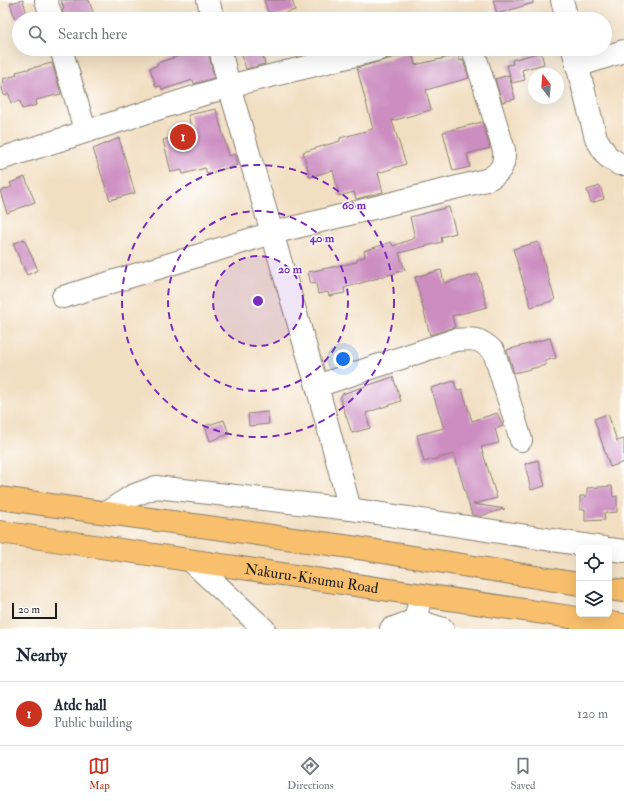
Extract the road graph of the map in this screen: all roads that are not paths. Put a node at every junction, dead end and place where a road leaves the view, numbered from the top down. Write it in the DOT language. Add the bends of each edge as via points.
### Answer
graph roads {
  1 [pos="46,0"];
  2 [pos="208,0"];
  3 [pos="562,0"];
  4 [pos="50,12"];
  5 [pos="211,12"];
  6 [pos="565,12"];
  7 [pos="624,51"];
  8 [pos="612,52"];
  9 [pos="63,56"];
  10 [pos="222,56"];
  11 [pos="351,56"];
  12 [pos="475,56"];
  13 [pos="575,57"];
  14 [pos="229,86"];
  15 [pos="85,130"];
  16 [pos="0,159"];
  17 [pos="624,164"];
  18 [pos="272,233"];
  19 [pos="63,297"];
  20 [pos="317,386"];
  21 [pos="520,440"];
  22 [pos="0,498"];
  23 [pos="350,509"];
  24 [pos="107,512"];
  25 [pos="0,532"];
  26 [pos="584,545"];
  27 [pos="612,549"];
  28 [pos="624,551"];
  29 [pos="191,561"];
  30 [pos="576,584"];
  31 [pos="612,589"];
  32 [pos="624,591"];
  33 [pos="420,596"];
  34 [pos="415,620"];
  35 [pos="624,625"];
  36 [pos="264,629"];
  37 [pos="391,629"];
  38 [pos="443,629"];
  1 -- 4 [label="street"];
  2 -- 5 [label="street"];
  3 -- 6 [label="street"];
  7 -- 8 [label="street"];
  9 -- 15 [label="street"];
  10 -- 14 [label="street"];
  11 -- 14 [label="street"];
  12 -- 18 [label="street" via="504,150 505,161 495,176"];
  13 -- 17 [label="street" via="600,146 607,156 619,164"];
  14 -- 15 [label="street"];
  14 -- 18 [label="street"];
  15 -- 16 [label="street"];
  18 -- 19 [label="street"];
  18 -- 20 [label="street"];
  20 -- 21 [label="street" via="455,340 470,339 484,342 494,352"];
  20 -- 23 [label="street"];
  22 -- 24 [label="highway"];
  23 -- 24 [label="street" via="156,487 132,496"];
  23 -- 26 [label="street"];
  24 -- 30 [label="highway" via="358,548"];
  25 -- 29 [label="highway, Nakuru-Kisumu Road"];
  27 -- 28 [label="street"];
  29 -- 33 [label="highway, Nakuru-Kisumu Road"];
  29 -- 36 [label="street"];
  31 -- 32 [label="highway"];
  33 -- 34 [label="street"];
  33 -- 35 [label="highway, Nakuru-Kisumu Road"];
  34 -- 37 [label="street"];
  34 -- 38 [label="street"];
}
